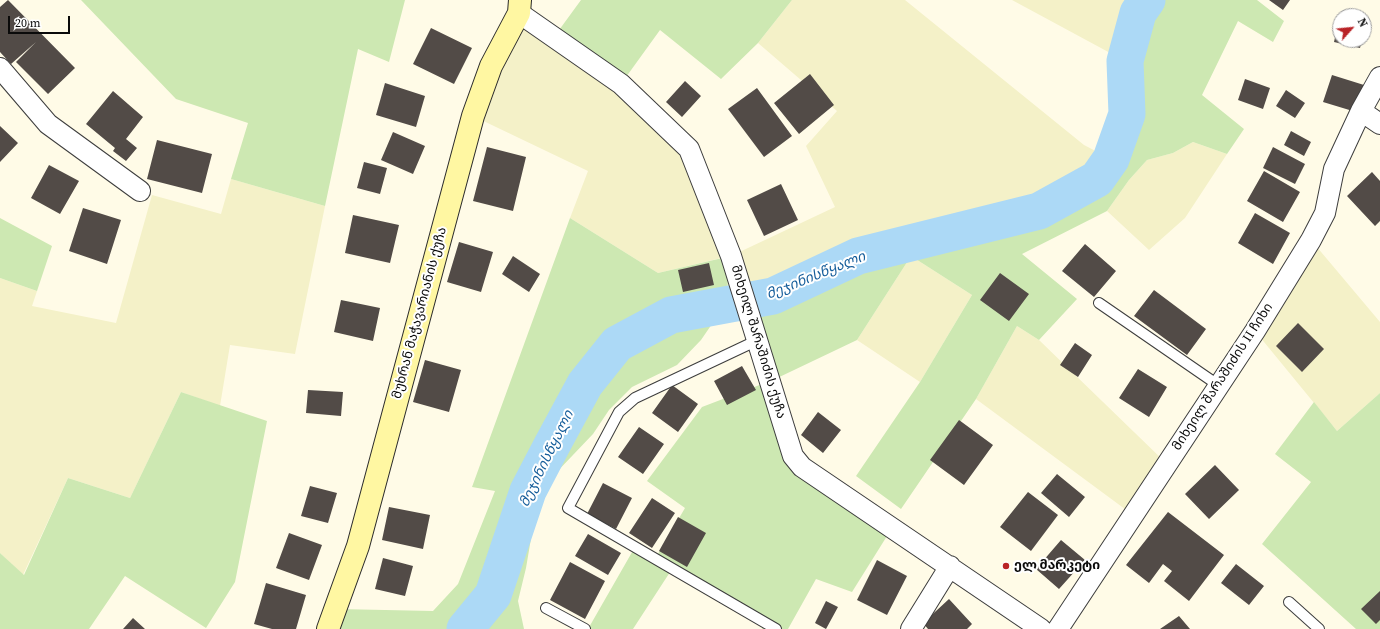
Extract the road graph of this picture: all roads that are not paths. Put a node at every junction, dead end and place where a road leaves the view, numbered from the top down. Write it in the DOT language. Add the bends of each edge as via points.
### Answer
graph roads {
  1 [pos="519,6"];
  2 [pos="0,68"];
  3 [pos="1380,77"];
  4 [pos="1361,112"];
  5 [pos="1380,124"];
  6 [pos="140,191"];
  7 [pos="1099,303"];
  8 [pos="758,340"];
  9 [pos="1218,385"];
  10 [pos="950,566"];
  11 [pos="1289,602"];
  12 [pos="546,608"];
  13 [pos="328,629"];
  14 [pos="585,629"];
  15 [pos="776,629"];
  16 [pos="911,629"];
  17 [pos="1041,629"];
  18 [pos="1058,629"];
  19 [pos="1319,629"];
  1 -- 8 [label="street, მიხეილ შარაშიძის ქუჩა" via="621,84 688,150 731,256"];
  1 -- 13 [label="street, მუხრან მაჭავარიანის ქუჩა" via="491,66 473,116 358,546"];
  2 -- 6 [label="street" via="48,124"];
  3 -- 4 [label="street, მიხეილ შარაშიძის II ჩიხი"];
  4 -- 5 [label="street"];
  4 -- 9 [label="street, მიხეილ შარაშიძის II ჩიხი" via="1334,169 1325,213 1312,240"];
  7 -- 9 [label="lane"];
  8 -- 10 [label="street, მიხეილ შარაშიძის ქუჩა" via="793,456 802,467"];
  8 -- 15 [label="lane" via="635,398 620,412 568,508"];
  9 -- 18 [label="street, მიხეილ შარაშიძის II ჩიხი"];
  10 -- 16 [label="street"];
  10 -- 17 [label="street, მიხეილ შარაშიძის ქუჩა"];
  11 -- 19 [label="lane"];
  12 -- 14 [label="lane"];
}
